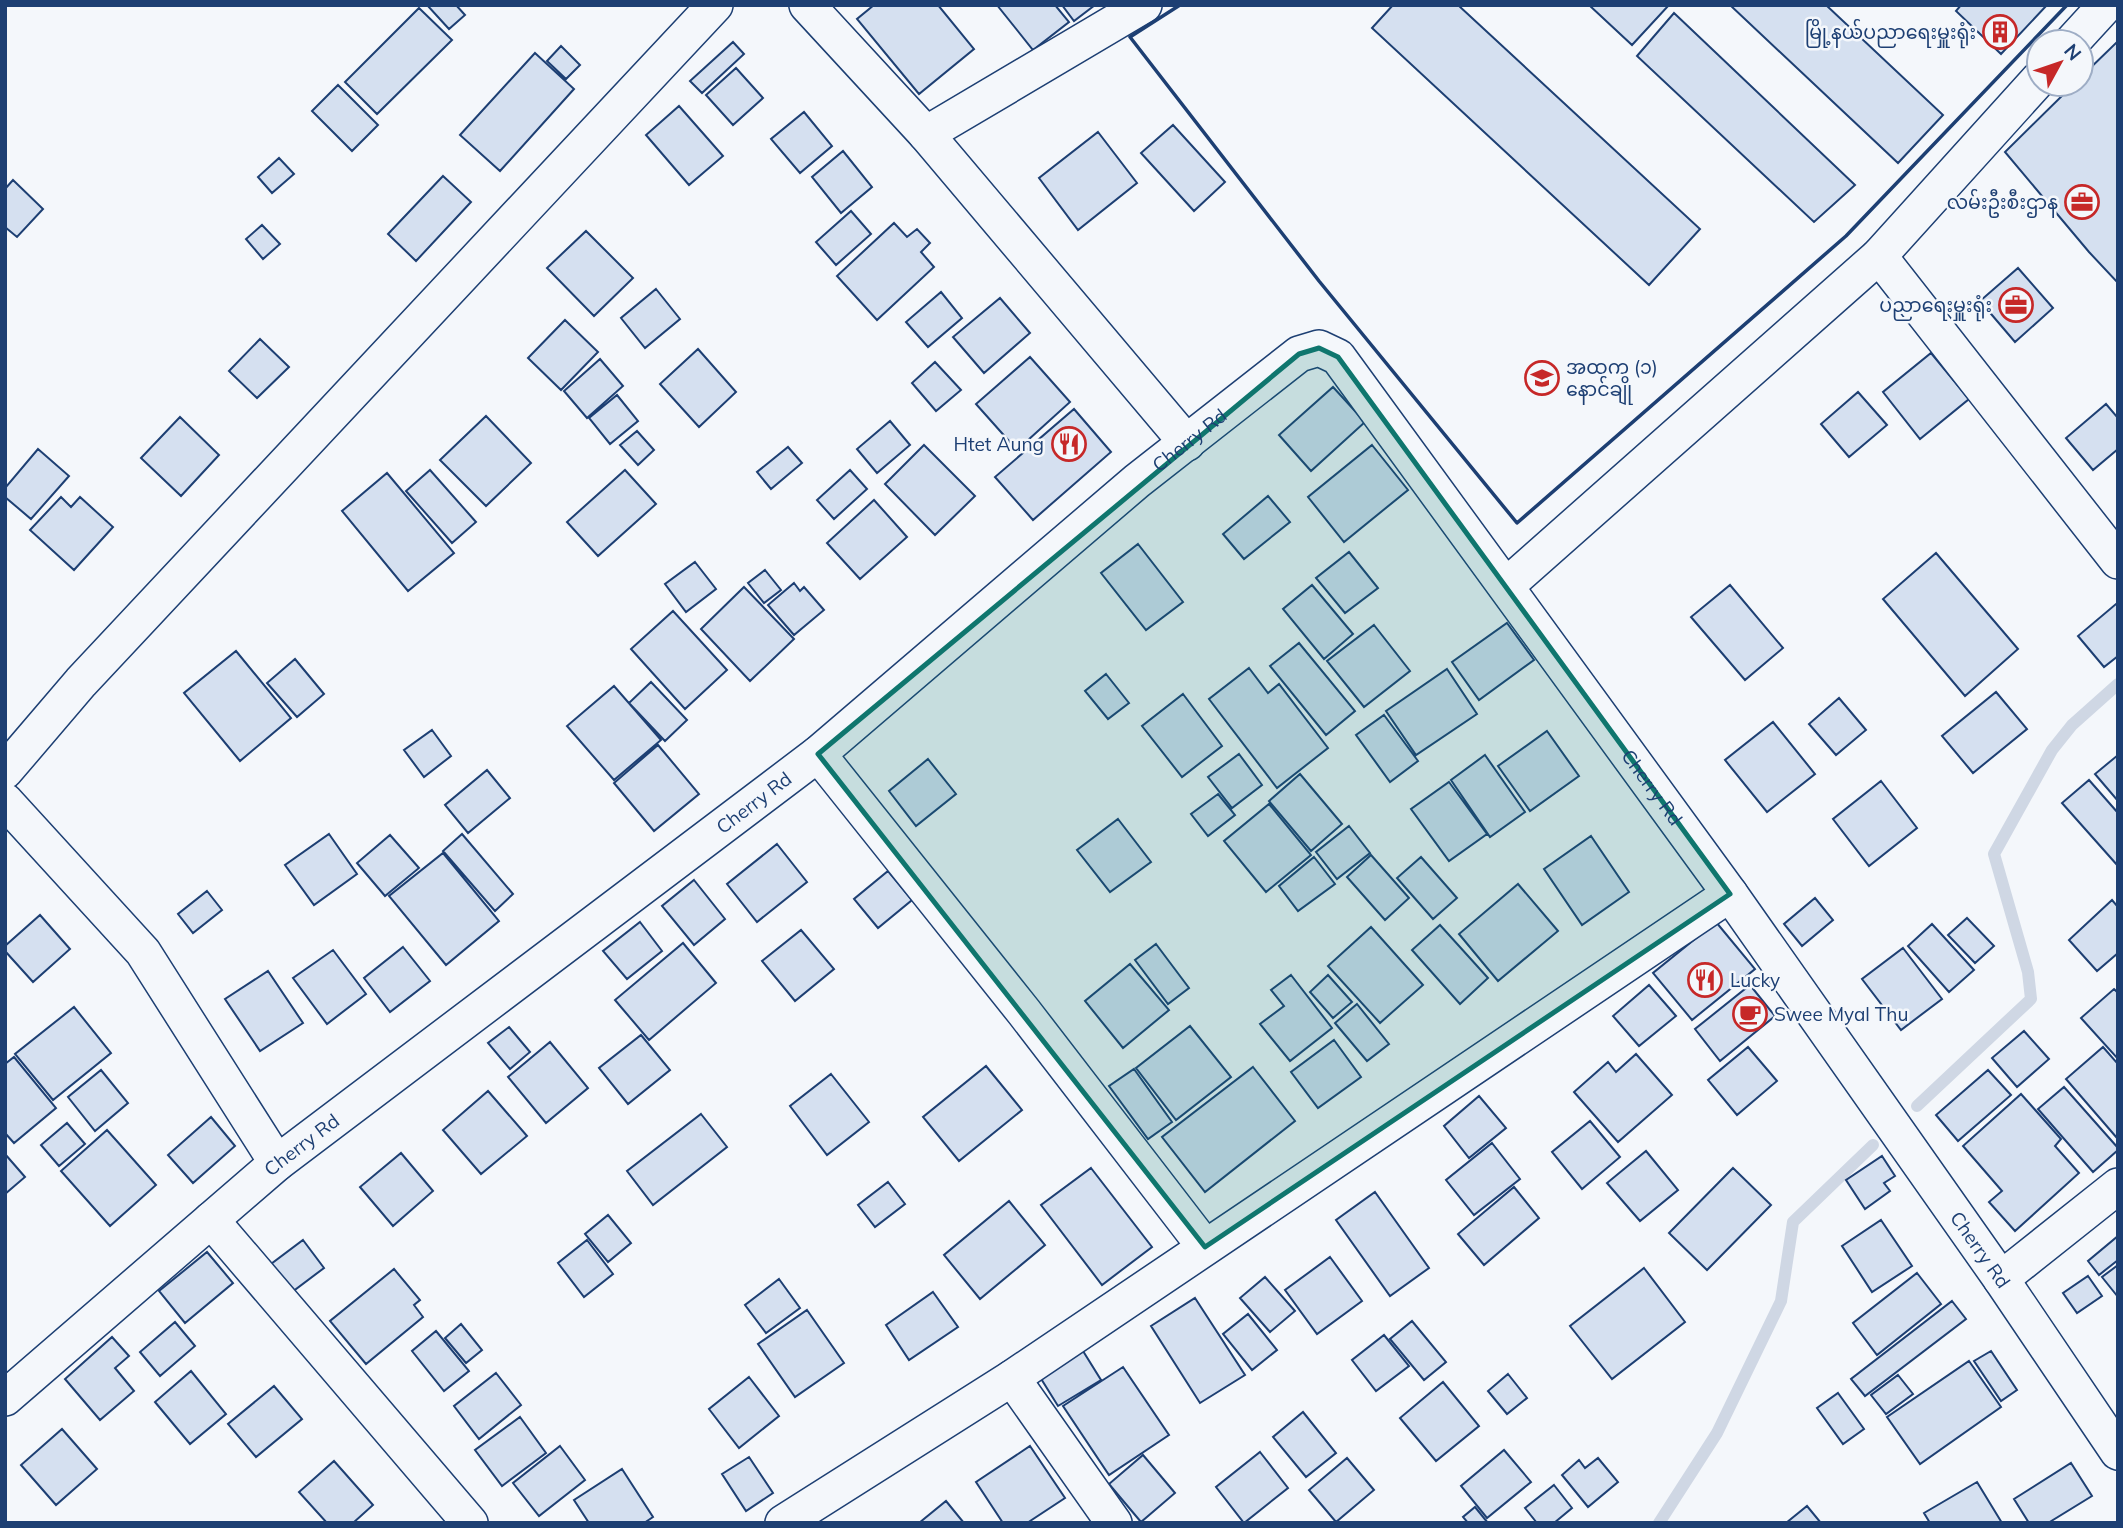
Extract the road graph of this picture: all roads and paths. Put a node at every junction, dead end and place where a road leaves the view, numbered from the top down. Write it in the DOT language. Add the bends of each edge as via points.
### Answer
graph roads {
  1 [pos="715,5"];
  2 [pos="807,5"];
  3 [pos="1144,5"];
  4 [pos="2106,5"];
  5 [pos="2085,28"];
  6 [pos="2025,94"];
  7 [pos="926,134"];
  8 [pos="1879,256"];
  9 [pos="1187,443"];
  10 [pos="2118,561"];
  11 [pos="1506,586"];
  12 [pos="818,754"];
  13 [pos="5,771"];
  14 [pos="5,800"];
  15 [pos="1730,894"];
  16 [pos="277,1163"];
  17 [pos="2118,1186"];
  18 [pos="211,1220"];
  19 [pos="1205,1247"];
  20 [pos="2001,1279"];
  21 [pos="1012,1378"];
  22 [pos="5,1398"];
  23 [pos="2118,1452"];
  24 [pos="470,1523"];
  25 [pos="783,1523"];
  26 [pos="1114,1523"];
  1 -- 13 [label="street" via="81,682"];
  2 -- 7 [label="street"];
  3 -- 7 [label="street"];
  4 -- 5 [label="street"];
  6 -- 8 [label="street"];
  7 -- 9 [label="street"];
  8 -- 10 [label="street"];
  8 -- 11 [label="street"];
  9 -- 11 [label="street, Cherry Rd" via="1299,354 1319,348 1339,357"];
  9 -- 12 [label="street, Cherry Rd"];
  11 -- 15 [label="street, Cherry Rd"];
  12 -- 16 [label="street, Cherry Rd"];
  12 -- 19 [label="street"];
  14 -- 16 [label="street" via="143,952"];
  15 -- 19 [label="street"];
  15 -- 20 [label="street, Cherry Rd"];
  16 -- 18 [label="street, Cherry Rd"];
  17 -- 20 [label="street"];
  18 -- 22 [label="street, Cherry Rd"];
  18 -- 24 [label="street"];
  19 -- 21 [label="street"];
  20 -- 23 [label="street, Cherry Rd"];
  21 -- 25 [label="street"];
  21 -- 26 [label="street"];
}
